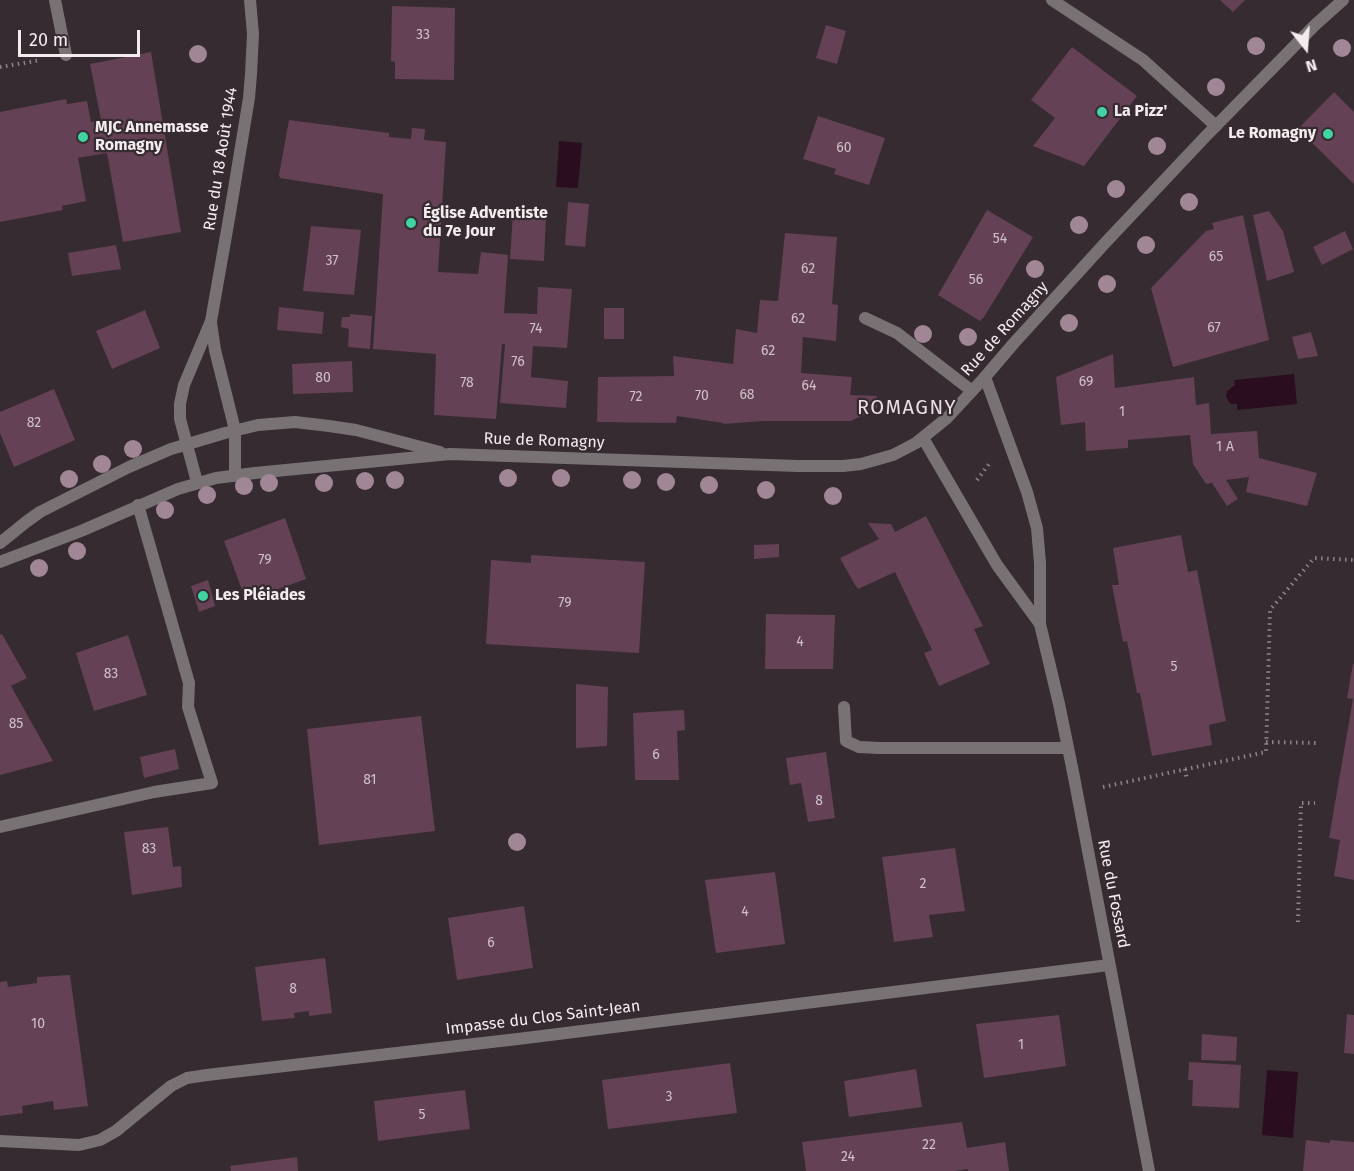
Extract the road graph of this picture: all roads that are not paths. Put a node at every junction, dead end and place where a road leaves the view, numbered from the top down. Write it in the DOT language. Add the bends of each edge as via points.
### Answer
graph roads {
  1 [pos="55,0"];
  2 [pos="250,0"];
  3 [pos="1052,0"];
  4 [pos="1343,0"];
  5 [pos="66,55"];
  6 [pos="1216,126"];
  7 [pos="865,318"];
  8 [pos="211,321"];
  9 [pos="985,377"];
  10 [pos="972,392"];
  11 [pos="235,430"];
  12 [pos="923,438"];
  13 [pos="187,444"];
  14 [pos="450,454"];
  15 [pos="235,476"];
  16 [pos="197,482"];
  17 [pos="138,505"];
  18 [pos="0,543"];
  19 [pos="0,562"];
  20 [pos="1040,624"];
  21 [pos="844,707"];
  22 [pos="1068,748"];
  23 [pos="0,827"];
  24 [pos="1109,965"];
  25 [pos="0,1141"];
  26 [pos="1149,1171"];
  1 -- 5 [label="street"];
  2 -- 8 [label="street, Rue du 18 Août 1944" via="253,34 249,98"];
  3 -- 6 [label="street" via="1143,60"];
  4 -- 6 [label="street, Rue de Romagny"];
  6 -- 9 [label="street, Rue de Romagny"];
  7 -- 10 [label="street" via="897,333"];
  8 -- 11 [label="street, Rue du 18 Août 1944"];
  8 -- 13 [label="street, Rue du 18 Août 1944" via="182,395 180,419"];
  9 -- 10 [label="street, Rue de Romagny"];
  9 -- 20 [label="street, Rue du Fossard" via="1036,528"];
  10 -- 12 [label="street, Rue de Romagny"];
  11 -- 13 [label="street, Rue de Romagny"];
  11 -- 14 [label="street, Rue de Romagny" via="295,422 356,430"];
  11 -- 15 [label="street"];
  12 -- 14 [label="street, Rue de Romagny" via="885,458 843,465"];
  12 -- 20 [label="street, Rue du Fossard" via="997,565"];
  13 -- 16 [label="street, Rue du 18 Août 1944"];
  13 -- 18 [label="street, Rue de Romagny" via="53,505"];
  14 -- 15 [label="street, Rue de Romagny"];
  15 -- 16 [label="street, Rue de Romagny"];
  16 -- 17 [label="street, Rue de Romagny"];
  17 -- 19 [label="street, Rue de Romagny"];
  17 -- 23 [label="street" via="189,683 188,707 212,783"];
  20 -- 22 [label="street, Rue du Fossard"];
  21 -- 22 [label="street" via="846,741 859,747"];
  22 -- 24 [label="street, Rue du Fossard"];
  24 -- 25 [label="street, Impasse du Clos Saint-Jean" via="197,1076 171,1086 100,1140 79,1145"];
  24 -- 26 [label="street, Rue du Fossard"];
}
